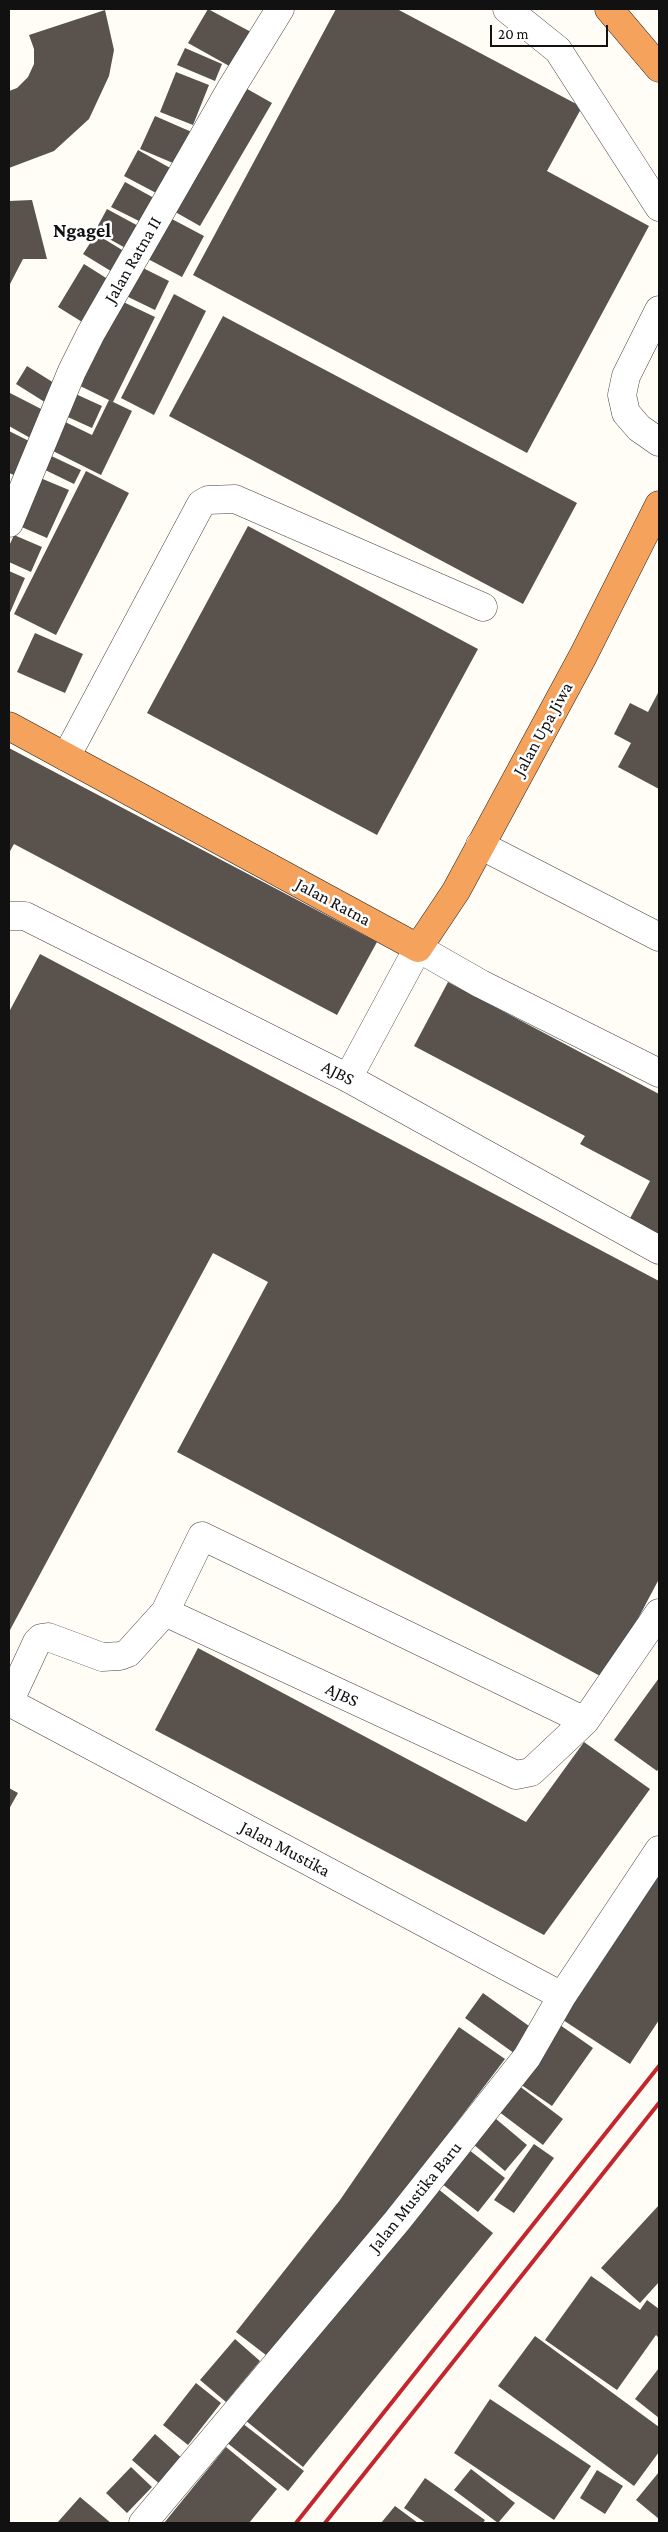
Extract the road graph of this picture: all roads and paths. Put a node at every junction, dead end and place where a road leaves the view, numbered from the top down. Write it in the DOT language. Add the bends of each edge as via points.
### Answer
graph roads {
  1 [pos="280,9"];
  2 [pos="507,9"];
  3 [pos="609,9"];
  4 [pos="659,68"];
  5 [pos="659,207"];
  6 [pos="659,310"];
  7 [pos="659,442"];
  8 [pos="659,505"];
  9 [pos="9,523"];
  10 [pos="652,537"];
  11 [pos="483,607"];
  12 [pos="9,726"];
  13 [pos="66,758"];
  14 [pos="480,845"];
  15 [pos="9,916"];
  16 [pos="659,937"];
  17 [pos="418,948"];
  18 [pos="659,1073"];
  19 [pos="348,1078"];
  20 [pos="659,1250"];
  21 [pos="165,1612"];
  22 [pos="659,1613"];
  23 [pos="9,1702"];
  24 [pos="585,1721"];
  25 [pos="659,1850"];
  26 [pos="562,1996"];
  27 [pos="143,2523"];
  1 -- 9 [label="street, Jalan Ratna II" via="232,86 91,333"];
  2 -- 5 [label="street" via="558,50"];
  3 -- 4 [label="highway"];
  6 -- 7 [label="street" via="626,376 622,395 626,413 639,428"];
  8 -- 10 [label="highway, Jalan Upa Jiwa"];
  10 -- 14 [label="highway, Jalan Upa Jiwa"];
  11 -- 13 [label="street" via="235,499 208,500 201,504"];
  12 -- 13 [label="highway, Jalan Ratna"];
  13 -- 17 [label="highway, Jalan Ratna"];
  14 -- 16 [label="street"];
  14 -- 17 [label="highway, Jalan Upa Jiwa" via="456,891"];
  15 -- 19 [label="street, AJBS" via="25,916"];
  17 -- 18 [label="street, Jalan Ratna" via="481,984"];
  17 -- 19 [label="street"];
  19 -- 20 [label="street, AJBS"];
  21 -- 23 [label="street" via="128,1653 120,1656 102,1657 48,1637 42,1638 37,1642"];
  21 -- 24 [label="street, AJBS" via="516,1775 531,1772"];
  21 -- 24 [label="street" via="202,1536"];
  22 -- 24 [label="street, AJBS"];
  23 -- 26 [label="street, Jalan Mustika"];
  25 -- 26 [label="street, Jalan Mustika Baru"];
  26 -- 27 [label="street, Jalan Mustika Baru" via="527,2057 404,2213"];
}
